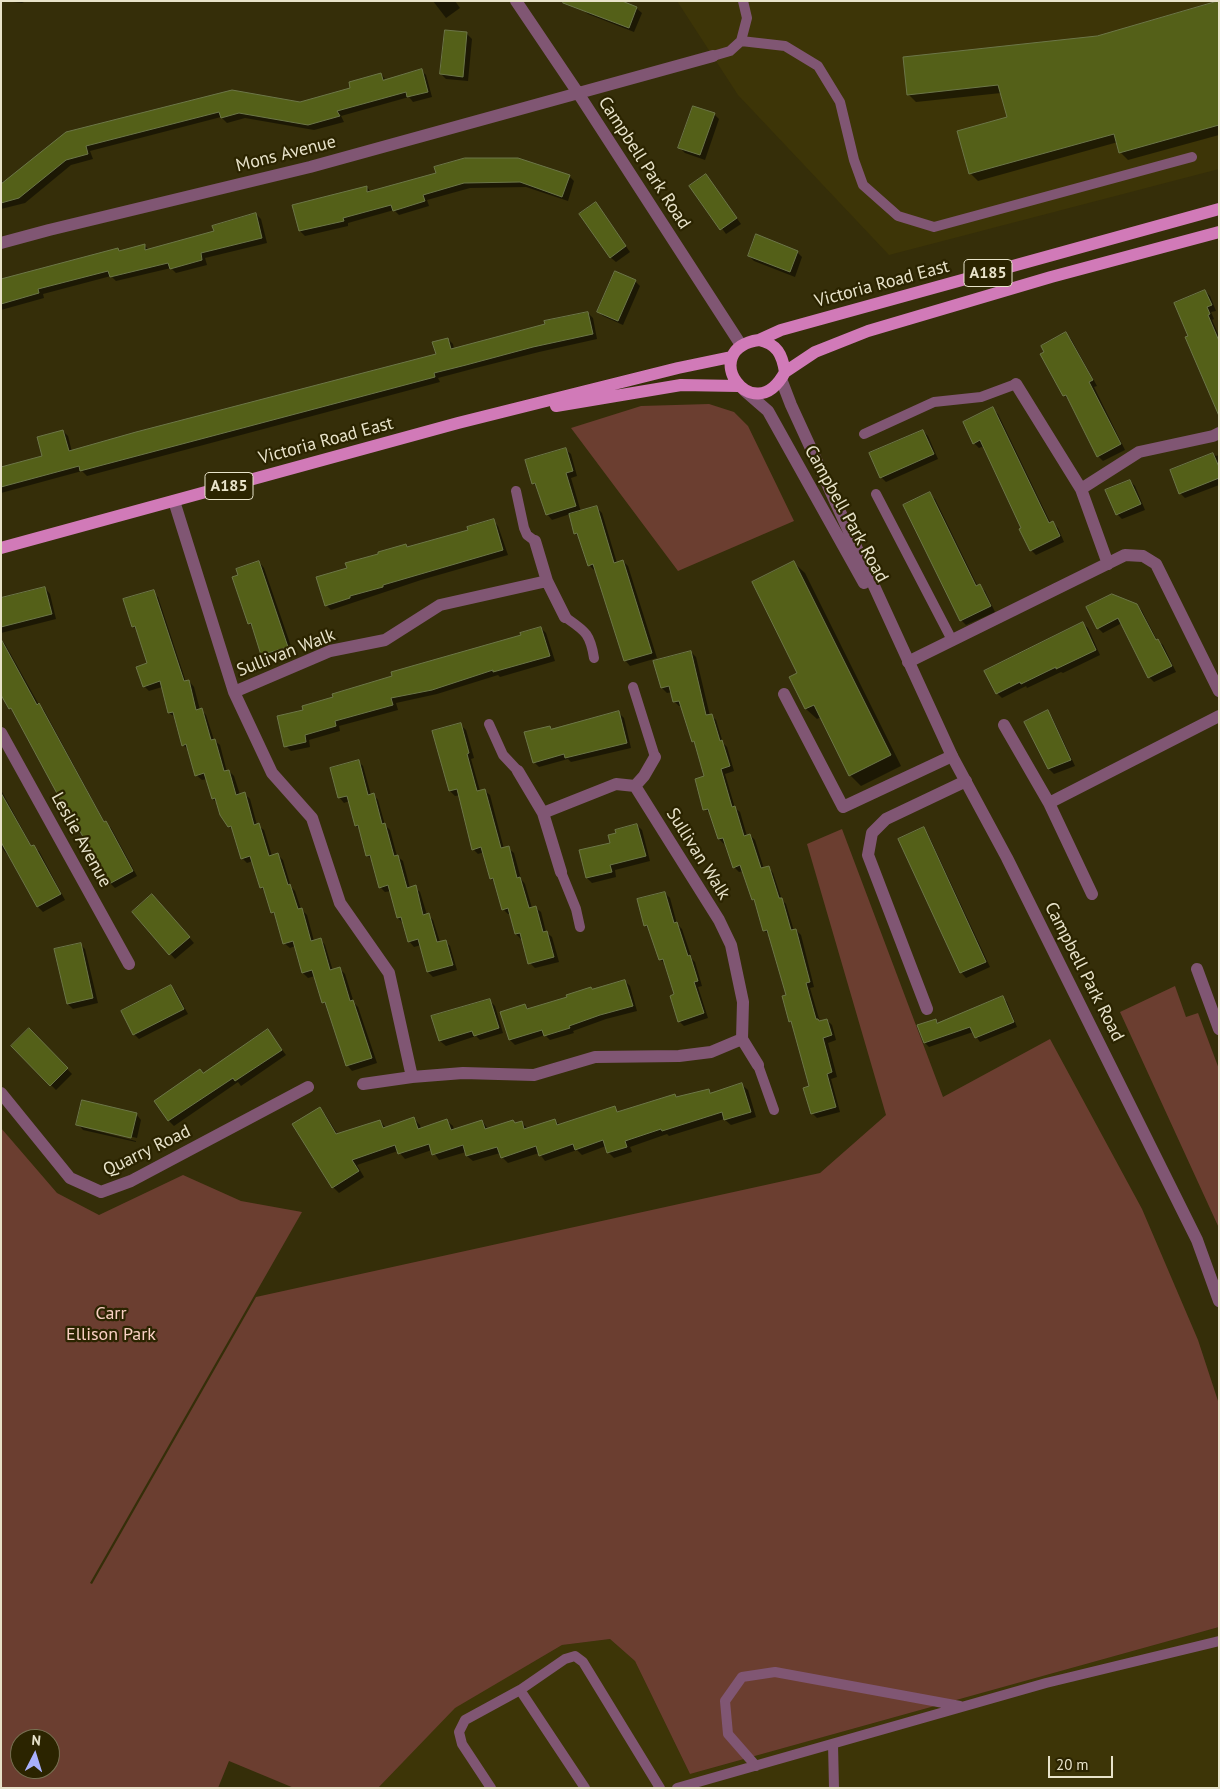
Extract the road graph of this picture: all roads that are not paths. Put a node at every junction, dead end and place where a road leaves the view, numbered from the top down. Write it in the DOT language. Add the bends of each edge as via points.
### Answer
graph roads {
  1 [pos="516,1"];
  2 [pos="743,1"];
  3 [pos="741,41"];
  4 [pos="713,56"];
  5 [pos="578,93"];
  6 [pos="1192,157"];
  7 [pos="1219,209"];
  8 [pos="1219,232"];
  9 [pos="1,243"];
  10 [pos="759,340"];
  11 [pos="741,345"];
  12 [pos="732,357"];
  13 [pos="783,375"];
  14 [pos="1016,384"];
  15 [pos="741,388"];
  16 [pos="458,423"];
  17 [pos="1219,433"];
  18 [pos="864,434"];
  19 [pos="1081,489"];
  20 [pos="516,491"];
  21 [pos="876,494"];
  22 [pos="174,501"];
  23 [pos="535,541"];
  24 [pos="1,548"];
  25 [pos="1108,564"];
  26 [pos="547,581"];
  27 [pos="565,617"];
  28 [pos="952,640"];
  29 [pos="594,658"];
  30 [pos="908,662"];
  31 [pos="633,687"];
  32 [pos="1219,691"];
  33 [pos="234,692"];
  34 [pos="784,694"];
  35 [pos="1219,716"];
  36 [pos="489,724"];
  37 [pos="1004,725"];
  38 [pos="1,733"];
  39 [pos="952,756"];
  40 [pos="655,757"];
  41 [pos="518,771"];
  42 [pos="966,781"];
  43 [pos="635,786"];
  44 [pos="1048,803"];
  45 [pos="543,813"];
  46 [pos="561,872"];
  47 [pos="1092,894"];
  48 [pos="580,927"];
  49 [pos="130,964"];
  50 [pos="1197,969"];
  51 [pos="926,1009"];
  52 [pos="1219,1029"];
  53 [pos="742,1039"];
  54 [pos="758,1065"];
  55 [pos="412,1077"];
  56 [pos="363,1084"];
  57 [pos="308,1087"];
  58 [pos="1,1093"];
  59 [pos="774,1110"];
  60 [pos="1219,1301"];
  61 [pos="1219,1641"];
  62 [pos="520,1690"];
  63 [pos="963,1706"];
  64 [pos="833,1744"];
  65 [pos="756,1766"];
  66 [pos="491,1788"];
  67 [pos="585,1788"];
  68 [pos="660,1788"];
  69 [pos="677,1788"];
  70 [pos="834,1788"];
  1 -- 5 [label="street, Campbell Park Road"];
  2 -- 3 [label="lane" via="748,18"];
  3 -- 4 [label="lane" via="730,51"];
  3 -- 6 [label="lane" via="785,46 818,66 840,102 863,185 898,216 934,227"];
  4 -- 5 [label="street, Mons Avenue"];
  5 -- 9 [label="street, Mons Avenue" via="310,167"];
  5 -- 11 [label="street, Campbell Park Road"];
  7 -- 10 [label="main road, Victoria Road East / A185" via="782,330"];
  8 -- 13 [label="main road, A185" via="868,331 815,352"];
  10 -- 11 [label="main road"];
  10 -- 13 [label="main road" via="776,347 781,355"];
  11 -- 12 [label="main road"];
  12 -- 15 [label="main road" via="730,369"];
  12 -- 16 [label="main road, Victoria Road East / A185"];
  13 -- 15 [label="main road" via="774,388 765,392 754,394"];
  13 -- 30 [label="street, Campbell Park Road" via="791,405"];
  14 -- 18 [label="lane" via="981,398 934,402"];
  14 -- 19 [label="street"];
  15 -- 16 [label="main road, Victoria Road East / A185" via="681,385"];
  15 -- 30 [label="street, Campbell Park Road" via="768,411"];
  16 -- 22 [label="main road, Victoria Road East / A185"];
  17 -- 19 [label="street" via="1139,452"];
  19 -- 25 [label="street"];
  20 -- 23 [label="lane" via="527,536"];
  21 -- 28 [label="lane"];
  22 -- 24 [label="main road, Victoria Road East / A185"];
  22 -- 33 [label="street, Sullivan Walk"];
  23 -- 26 [label="street"];
  25 -- 28 [label="street"];
  25 -- 32 [label="street" via="1125,555 1143,556 1156,564"];
  26 -- 27 [label="street"];
  26 -- 33 [label="street, Sullivan Walk" via="440,606 386,640 330,651"];
  27 -- 29 [label="lane" via="582,628 591,640"];
  28 -- 30 [label="street"];
  30 -- 39 [label="street, Campbell Park Road"];
  31 -- 40 [label="lane"];
  33 -- 55 [label="street, Sullivan Walk" via="272,772 312,818 340,903 389,973"];
  34 -- 39 [label="street" via="843,808"];
  35 -- 44 [label="street"];
  36 -- 41 [label="lane" via="503,755"];
  37 -- 44 [label="street"];
  38 -- 49 [label="street, Leslie Avenue"];
  39 -- 42 [label="street, Campbell Park Road"];
  40 -- 43 [label="street"];
  41 -- 45 [label="street"];
  42 -- 51 [label="street" via="886,819 872,833 868,855"];
  42 -- 60 [label="street, Campbell Park Road" via="1197,1240"];
  43 -- 45 [label="street" via="616,784"];
  43 -- 53 [label="street, Sullivan Walk" via="719,920 731,945 743,1002"];
  44 -- 47 [label="street"];
  45 -- 46 [label="street"];
  46 -- 48 [label="lane"];
  50 -- 52 [label="street"];
  53 -- 54 [label="street"];
  53 -- 55 [label="street" via="711,1052 679,1056 595,1057 534,1074"];
  54 -- 59 [label="lane"];
  55 -- 56 [label="street"];
  57 -- 58 [label="street, Quarry Road" via="131,1181 101,1192 70,1178"];
  61 -- 63 [label="lane" via="1046,1682"];
  62 -- 66 [label="lane" via="464,1720 459,1732 462,1744"];
  62 -- 67 [label="lane"];
  62 -- 68 [label="lane" via="566,1659 575,1656 584,1662"];
  63 -- 64 [label="lane"];
  63 -- 65 [label="lane" via="775,1672 742,1677 725,1701 728,1734"];
  64 -- 65 [label="lane"];
  64 -- 70 [label="lane"];
  65 -- 69 [label="lane"];
}
